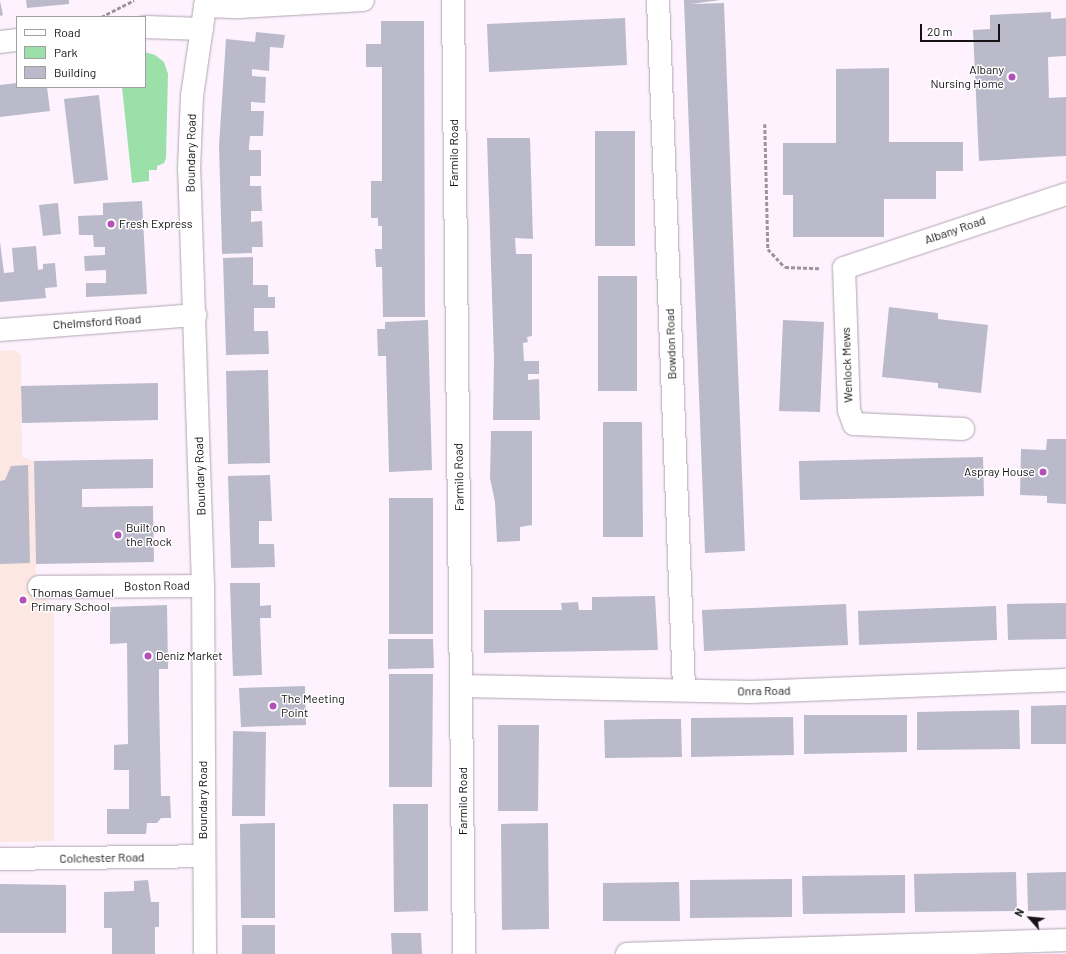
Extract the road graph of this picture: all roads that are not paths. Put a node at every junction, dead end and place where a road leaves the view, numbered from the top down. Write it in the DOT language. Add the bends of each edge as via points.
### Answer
graph roads {
  1 [pos="363,0"];
  2 [pos="453,0"];
  3 [pos="658,0"];
  4 [pos="205,3"];
  5 [pos="146,27"];
  6 [pos="202,29"];
  7 [pos="16,40"];
  8 [pos="0,42"];
  9 [pos="1066,194"];
  10 [pos="844,268"];
  11 [pos="194,315"];
  12 [pos="0,330"];
  13 [pos="964,429"];
  14 [pos="203,586"];
  15 [pos="39,588"];
  16 [pos="1066,680"];
  17 [pos="462,686"];
  18 [pos="684,689"];
  19 [pos="203,856"];
  20 [pos="0,859"];
  21 [pos="1066,940"];
  22 [pos="205,954"];
  23 [pos="464,954"];
  24 [pos="626,954"];
  1 -- 4 [label="street" via="239,7"];
  2 -- 17 [label="street, Farmilo Road"];
  3 -- 18 [label="street, Bowdon Road"];
  4 -- 6 [label="street, Boundary Road"];
  5 -- 6 [label="street"];
  6 -- 11 [label="street, Boundary Road" via="192,96 189,170"];
  7 -- 8 [label="street"];
  9 -- 10 [label="street, Albany Road"];
  10 -- 13 [label="street, Wenlock Mews" via="849,410 854,424"];
  11 -- 12 [label="street, Chelmsford Road"];
  11 -- 14 [label="street, Boundary Road"];
  14 -- 15 [label="street, Boston Road"];
  14 -- 19 [label="street, Boundary Road"];
  16 -- 18 [label="street, Onra Road" via="751,692"];
  17 -- 18 [label="street, Onra Road"];
  17 -- 23 [label="street, Farmilo Road"];
  19 -- 20 [label="street, Colchester Road"];
  19 -- 22 [label="street, Boundary Road"];
  21 -- 24 [label="street"];
}
